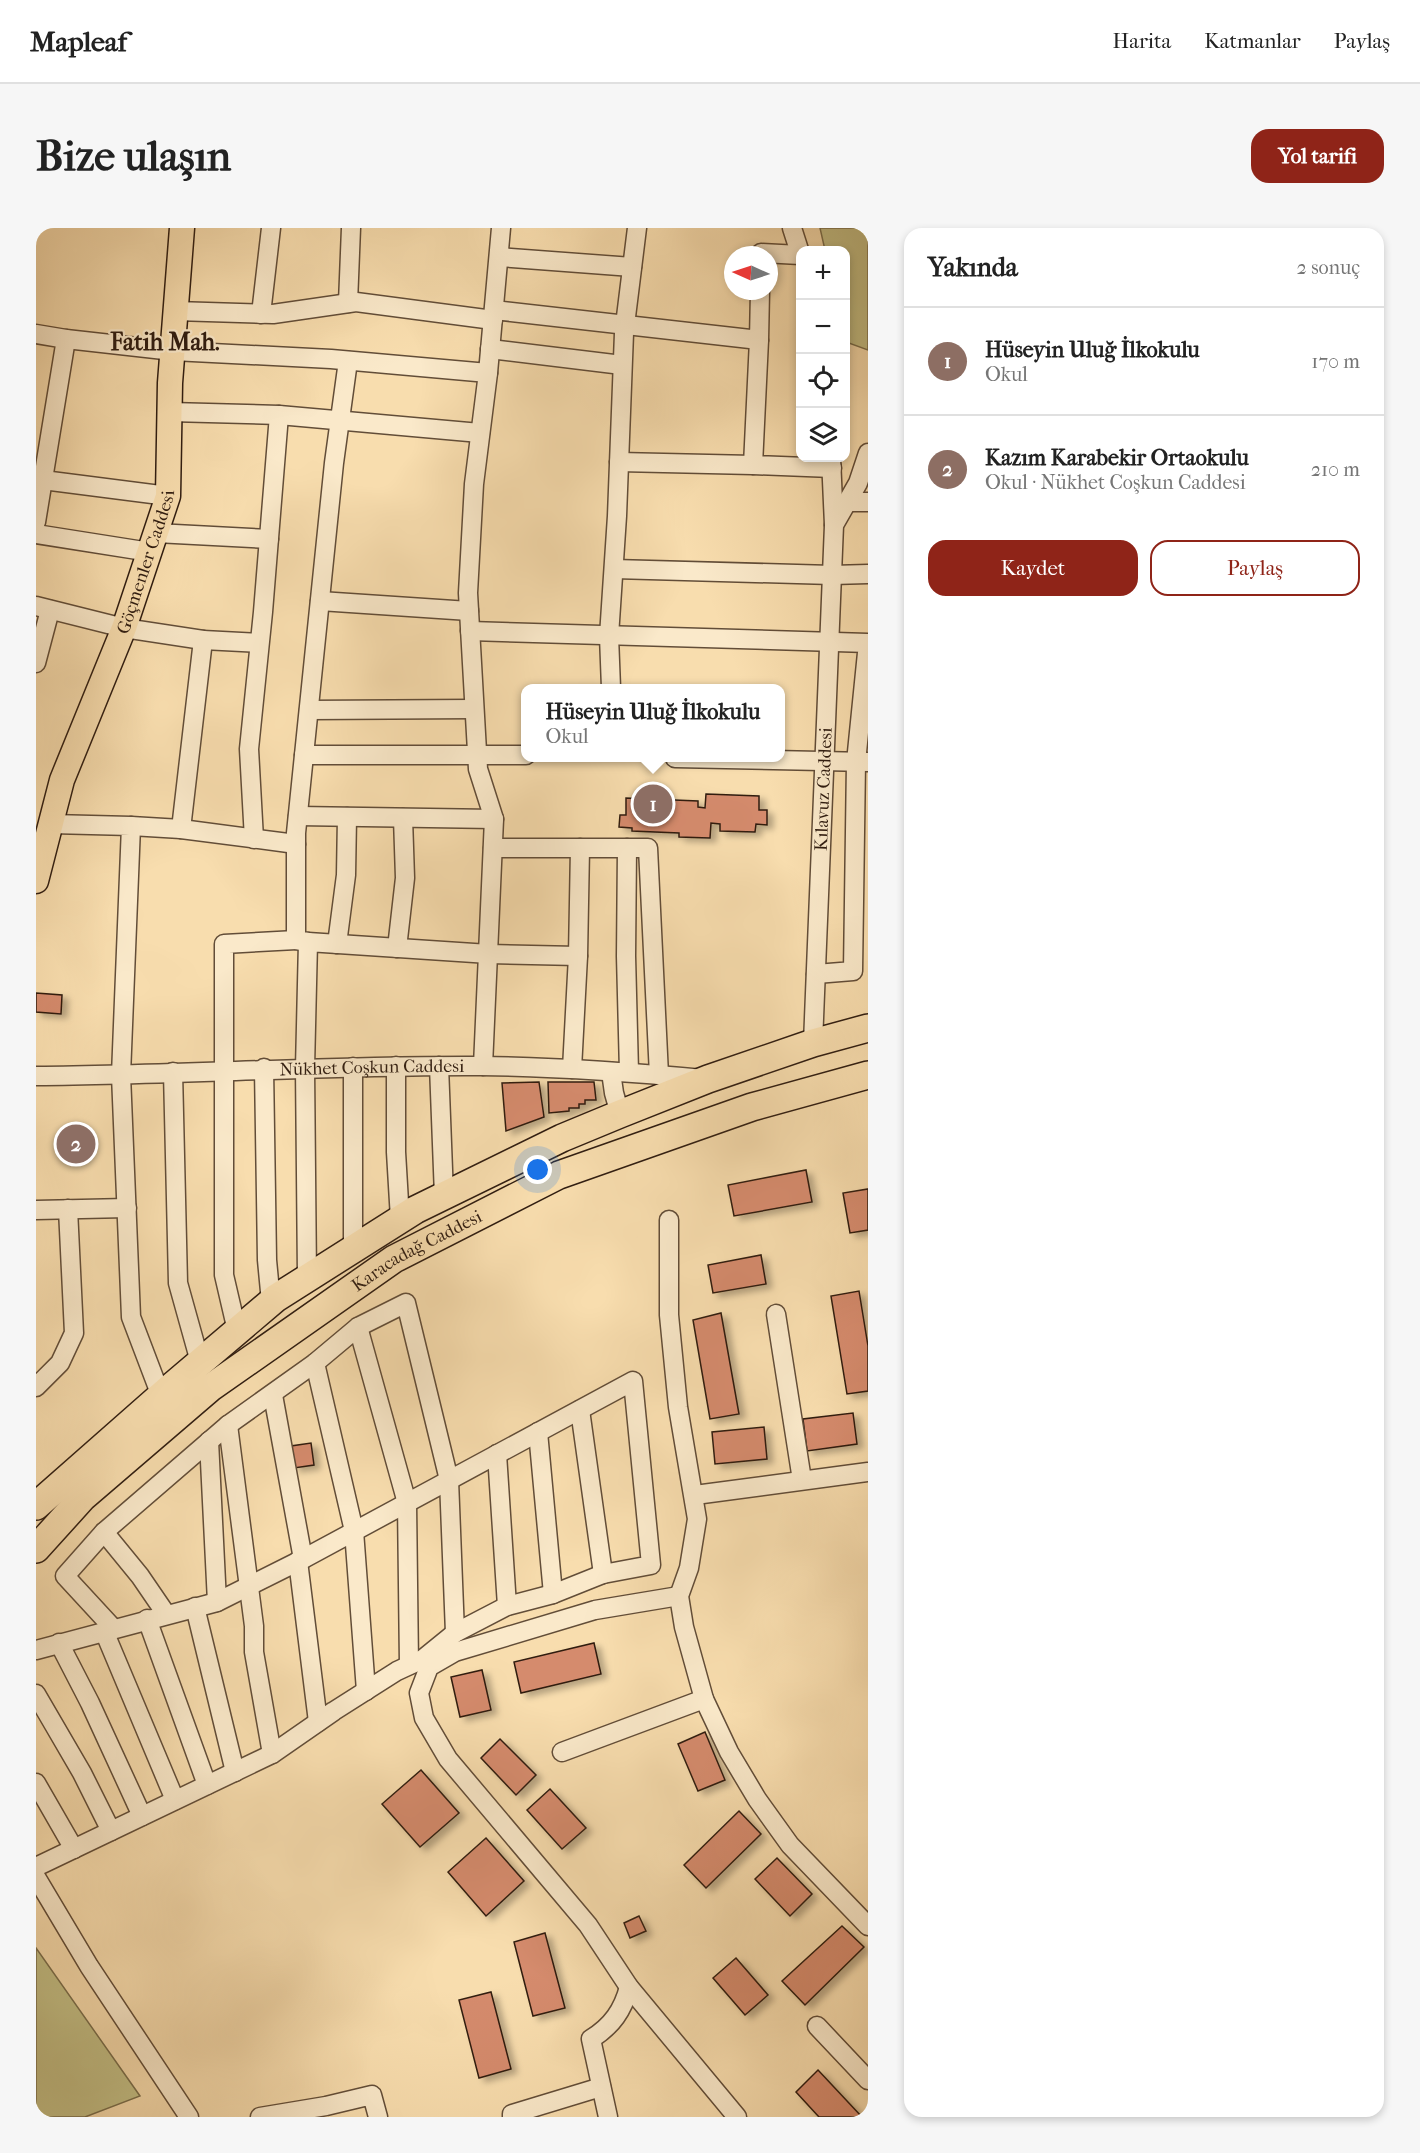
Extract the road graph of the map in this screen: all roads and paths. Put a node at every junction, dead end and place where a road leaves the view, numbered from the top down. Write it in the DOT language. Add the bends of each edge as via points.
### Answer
graph roads {
  1 [pos="182,228"];
  2 [pos="271,228"];
  3 [pos="351,228"];
  4 [pos="501,228"];
  5 [pos="637,228"];
  6 [pos="792,228"];
  7 [pos="798,246"];
  8 [pos="778,253"];
  9 [pos="796,254"];
  10 [pos="499,257"];
  11 [pos="632,267"];
  12 [pos="760,300"];
  13 [pos="348,303"];
  14 [pos="175,311"];
  15 [pos="261,314"];
  16 [pos="493,315"];
  17 [pos="625,324"];
  18 [pos="36,334"];
  19 [pos="66,339"];
  20 [pos="759,340"];
  21 [pos="490,350"];
  22 [pos="173,351"];
  23 [pos="348,361"];
  24 [pos="622,365"];
  25 [pos="488,373"];
  26 [pos="170,412"];
  27 [pos="279,415"];
  28 [pos="340,419"];
  29 [pos="480,433"];
  30 [pos="868,453"];
  31 [pos="619,462"];
  32 [pos="831,463"];
  33 [pos="753,465"];
  34 [pos="43,480"];
  35 [pos="168,496"];
  36 [pos="847,502"];
  37 [pos="868,502"];
  38 [pos="36,522"];
  39 [pos="834,530"];
  40 [pos="36,534"];
  41 [pos="269,539"];
  42 [pos="153,542"];
  43 [pos="614,569"];
  44 [pos="868,574"];
  45 [pos="832,575"];
  46 [pos="320,601"];
  47 [pos="43,608"];
  48 [pos="469,611"];
  49 [pos="124,628"];
  50 [pos="470,631"];
  51 [pos="609,636"];
  52 [pos="203,640"];
  53 [pos="260,643"];
  54 [pos="829,643"];
  55 [pos="868,643"];
  56 [pos="36,663"];
  57 [pos="611,684"];
  58 [pos="474,709"];
  59 [pos="309,710"];
  60 [pos="304,755"];
  61 [pos="477,755"];
  62 [pos="521,755"];
  63 [pos="785,761"];
  64 [pos="825,762"];
  65 [pos="862,762"];
  66 [pos="298,816"];
  67 [pos="347,817"];
  68 [pos="403,818"];
  69 [pos="494,819"];
  70 [pos="51,824"];
  71 [pos="131,826"];
  72 [pos="181,829"];
  73 [pos="254,839"];
  74 [pos="296,844"];
  75 [pos="493,848"];
  76 [pos="580,848"];
  77 [pos="627,848"];
  78 [pos="36,881"];
  79 [pos="302,941"];
  80 [pos="338,944"];
  81 [pos="397,948"];
  82 [pos="489,954"];
  83 [pos="578,956"];
  84 [pos="816,974"];
  85 [pos="868,1028"];
  86 [pos="813,1043"];
  87 [pos="396,1066"];
  88 [pos="439,1066"];
  89 [pos="483,1066"];
  90 [pos="353,1067"];
  91 [pos="264,1068"];
  92 [pos="305,1068"];
  93 [pos="572,1070"];
  94 [pos="223,1071"];
  95 [pos="173,1072"];
  96 [pos="620,1072"];
  97 [pos="121,1075"];
  98 [pos="659,1075"];
  99 [pos="868,1075"];
  100 [pos="36,1076"];
  101 [pos="708,1079"];
  102 [pos="620,1114"];
  103 [pos="444,1196"];
  104 [pos="128,1208"];
  105 [pos="68,1209"];
  106 [pos="36,1210"];
  107 [pos="400,1219"];
  108 [pos="669,1220"];
  109 [pos="354,1249"];
  110 [pos="307,1278"];
  111 [pos="271,1302"];
  112 [pos="776,1314"];
  113 [pos="358,1327"];
  114 [pos="237,1331"];
  115 [pos="201,1362"];
  116 [pos="315,1363"];
  117 [pos="36,1387"];
  118 [pos="273,1395"];
  119 [pos="161,1396"];
  120 [pos="579,1410"];
  121 [pos="228,1425"];
  122 [pos="538,1432"];
  123 [pos="209,1441"];
  124 [pos="496,1454"];
  125 [pos="868,1472"];
  126 [pos="449,1480"];
  127 [pos="802,1480"];
  128 [pos="695,1495"];
  129 [pos="407,1503"];
  130 [pos="36,1506"];
  131 [pos="354,1531"];
  132 [pos="105,1532"];
  133 [pos="36,1549"];
  134 [pos="300,1560"];
  135 [pos="603,1574"];
  136 [pos="248,1586"];
  137 [pos="554,1594"];
  138 [pos="679,1596"];
  139 [pos="217,1602"];
  140 [pos="507,1606"];
  141 [pos="195,1607"];
  142 [pos="166,1614"];
  143 [pos="147,1619"];
  144 [pos="108,1630"];
  145 [pos="455,1633"];
  146 [pos="59,1643"];
  147 [pos="36,1650"];
  148 [pos="409,1665"];
  149 [pos="366,1690"];
  150 [pos="36,1694"];
  151 [pos="705,1699"];
  152 [pos="318,1722"];
  153 [pos="562,1752"];
  154 [pos="272,1754"];
  155 [pos="235,1772"];
  156 [pos="36,1783"];
  157 [pos="207,1785"];
  158 [pos="175,1800"];
  159 [pos="142,1816"];
  160 [pos="111,1831"];
  161 [pos="74,1849"];
  162 [pos="36,1867"];
  163 [pos="36,1877"];
  164 [pos="41,1897"];
  165 [pos="868,1926"];
  166 [pos="629,1987"];
  167 [pos="817,2026"];
  168 [pos="868,2080"];
  169 [pos="601,2087"];
  170 [pos="319,2112"];
  171 [pos="268,2116"];
  172 [pos="189,2117"];
  173 [pos="378,2117"];
  174 [pos="512,2117"];
  175 [pos="608,2117"];
  176 [pos="737,2117"];
  1 -- 14 [label="main road, Göçmenler Caddesi"];
  2 -- 15 [label="street"];
  3 -- 13 [label="street"];
  4 -- 10 [label="street"];
  5 -- 11 [label="street"];
  6 -- 7 [label="street"];
  8 -- 9 [label="street"];
  10 -- 11 [label="street"];
  10 -- 16 [label="street"];
  11 -- 17 [label="street"];
  12 -- 20 [label="street"];
  13 -- 15 [label="street"];
  13 -- 16 [label="street"];
  14 -- 15 [label="street"];
  14 -- 22 [label="main road, Göçmenler Caddesi"];
  16 -- 17 [label="street"];
  16 -- 21 [label="street"];
  17 -- 20 [label="street"];
  17 -- 24 [label="street"];
  18 -- 19 [label="street"];
  19 -- 22 [label="street"];
  19 -- 34 [label="street"];
  20 -- 33 [label="street"];
  21 -- 24 [label="street"];
  21 -- 25 [label="street"];
  22 -- 23 [label="street"];
  22 -- 26 [label="main road, Göçmenler Caddesi"];
  23 -- 25 [label="street"];
  23 -- 28 [label="street"];
  24 -- 31 [label="street"];
  25 -- 29 [label="street"];
  26 -- 27 [label="street"];
  26 -- 35 [label="main road, Göçmenler Caddesi"];
  27 -- 28 [label="street"];
  27 -- 41 [label="street"];
  28 -- 29 [label="street"];
  28 -- 46 [label="street"];
  29 -- 48 [label="street"];
  30 -- 36 [label="street"];
  31 -- 33 [label="street"];
  31 -- 43 [label="street"];
  32 -- 33 [label="street"];
  32 -- 39 [label="street, Kılavuz Caddesi"];
  34 -- 35 [label="street"];
  34 -- 38 [label="street"];
  35 -- 42 [label="main road, Göçmenler Caddesi"];
  36 -- 37 [label="street"];
  36 -- 39 [label="street"];
  39 -- 45 [label="street, Kılavuz Caddesi"];
  40 -- 42 [label="street"];
  41 -- 42 [label="street"];
  41 -- 53 [label="street"];
  42 -- 49 [label="main road, Göçmenler Caddesi"];
  43 -- 45 [label="street"];
  43 -- 51 [label="street"];
  44 -- 45 [label="street"];
  45 -- 54 [label="street, Kılavuz Caddesi"];
  46 -- 48 [label="street"];
  46 -- 59 [label="street"];
  47 -- 49 [label="street"];
  47 -- 56 [label="street"];
  48 -- 50 [label="street"];
  49 -- 52 [label="street"];
  49 -- 70 [label="main road, Göçmenler Caddesi" via="62,780"];
  50 -- 51 [label="street"];
  50 -- 58 [label="street"];
  51 -- 54 [label="street"];
  51 -- 57 [label="street"];
  52 -- 53 [label="street"];
  52 -- 72 [label="street"];
  53 -- 73 [label="street" via="249,748"];
  54 -- 55 [label="street"];
  54 -- 64 [label="street, Kılavuz Caddesi"];
  55 -- 65 [label="street"];
  58 -- 59 [label="street"];
  58 -- 61 [label="street"];
  59 -- 60 [label="street"];
  60 -- 61 [label="street"];
  60 -- 66 [label="street"];
  61 -- 62 [label="street"];
  61 -- 69 [label="street"];
  63 -- 64 [label="street"];
  64 -- 65 [label="street"];
  64 -- 84 [label="street, Kılavuz Caddesi"];
  65 -- 84 [label="street" via="853,971"];
  66 -- 67 [label="street"];
  66 -- 74 [label="street"];
  67 -- 68 [label="street"];
  67 -- 80 [label="street" via="346,875"];
  68 -- 69 [label="street"];
  68 -- 81 [label="street" via="405,878"];
  69 -- 75 [label="street"];
  70 -- 71 [label="street"];
  70 -- 78 [label="main road, Göçmenler Caddesi"];
  71 -- 72 [label="street"];
  71 -- 97 [label="street"];
  72 -- 73 [label="street"];
  73 -- 74 [label="street"];
  74 -- 79 [label="street"];
  75 -- 76 [label="street"];
  75 -- 82 [label="street"];
  76 -- 77 [label="street"];
  76 -- 83 [label="street"];
  77 -- 96 [label="street"];
  77 -- 98 [label="street" via="648,848"];
  79 -- 80 [label="street"];
  79 -- 92 [label="street"];
  79 -- 94 [label="street" via="224,944"];
  80 -- 81 [label="street"];
  81 -- 82 [label="street"];
  82 -- 83 [label="street"];
  82 -- 89 [label="street"];
  83 -- 93 [label="street"];
  84 -- 86 [label="street, Kılavuz Caddesi"];
  85 -- 86 [label="highway, Karacadağ Caddesi"];
  86 -- 101 [label="highway, Karacadağ Caddesi"];
  87 -- 88 [label="street, Nükhet Coşkun Caddesi"];
  87 -- 90 [label="street, Nükhet Coşkun Caddesi"];
  87 -- 107 [label="street"];
  88 -- 89 [label="street, Nükhet Coşkun Caddesi"];
  88 -- 103 [label="street"];
  89 -- 93 [label="street, Nükhet Coşkun Caddesi"];
  90 -- 92 [label="street, Nükhet Coşkun Caddesi"];
  90 -- 109 [label="street"];
  91 -- 92 [label="street, Nükhet Coşkun Caddesi"];
  91 -- 94 [label="street, Nükhet Coşkun Caddesi"];
  91 -- 111 [label="street"];
  92 -- 110 [label="street"];
  93 -- 96 [label="street, Nükhet Coşkun Caddesi"];
  94 -- 95 [label="street, Nükhet Coşkun Caddesi"];
  94 -- 114 [label="street" via="224,1275"];
  95 -- 97 [label="street, Nükhet Coşkun Caddesi"];
  95 -- 115 [label="street" via="178,1283"];
  96 -- 98 [label="street, Nükhet Coşkun Caddesi"];
  96 -- 102 [label="street" via="614,1093"];
  97 -- 100 [label="street, Nükhet Coşkun Caddesi"];
  97 -- 104 [label="street"];
  98 -- 101 [label="street, Nükhet Coşkun Caddesi"];
  99 -- 133 [label="highway, Karacadağ Caddesi" via="752,1107 559,1175 394,1259 210,1388 83,1497"];
  101 -- 102 [label="highway, Karacadağ Caddesi"];
  102 -- 103 [label="highway, Karacadağ Caddesi"];
  103 -- 107 [label="highway, Karacadağ Caddesi"];
  104 -- 105 [label="street"];
  104 -- 119 [label="street" via="131,1317"];
  105 -- 106 [label="street"];
  105 -- 117 [label="street" via="74,1333 60,1363"];
  107 -- 109 [label="highway, Karacadağ Caddesi"];
  108 -- 128 [label="street" via="669,1315 678,1407"];
  109 -- 110 [label="highway, Karacadağ Caddesi"];
  110 -- 111 [label="highway, Karacadağ Caddesi"];
  111 -- 114 [label="highway, Karacadağ Caddesi"];
  112 -- 127 [label="street"];
  113 -- 116 [label="street"];
  113 -- 126 [label="street" via="406,1303"];
  113 -- 129 [label="street"];
  114 -- 115 [label="highway, Karacadağ Caddesi"];
  115 -- 119 [label="highway, Karacadağ Caddesi"];
  116 -- 118 [label="street"];
  116 -- 131 [label="street"];
  118 -- 121 [label="street"];
  118 -- 134 [label="street"];
  119 -- 130 [label="highway, Karacadağ Caddesi"];
  120 -- 122 [label="street"];
  120 -- 135 [label="street"];
  120 -- 135 [label="street" via="633,1381 651,1564"];
  121 -- 123 [label="street"];
  121 -- 136 [label="street"];
  122 -- 124 [label="street"];
  122 -- 137 [label="street"];
  123 -- 132 [label="street"];
  123 -- 139 [label="street"];
  124 -- 126 [label="street"];
  124 -- 140 [label="street"];
  125 -- 127 [label="street"];
  126 -- 129 [label="street"];
  126 -- 145 [label="street"];
  127 -- 128 [label="street"];
  128 -- 138 [label="street" via="696,1529"];
  129 -- 131 [label="street"];
  129 -- 148 [label="street"];
  131 -- 134 [label="street"];
  131 -- 149 [label="street"];
  132 -- 142 [label="street"];
  132 -- 144 [label="street" via="66,1576"];
  134 -- 136 [label="street"];
  134 -- 152 [label="street"];
  135 -- 137 [label="street"];
  136 -- 139 [label="street"];
  136 -- 154 [label="street" via="254,1652"];
  137 -- 140 [label="street"];
  138 -- 151 [label="street"];
  138 -- 166 [label="street" via="595,1610 455,1652 429,1667 418,1693 424,1718 448,1759 588,1925"];
  139 -- 141 [label="street"];
  140 -- 145 [label="street"];
  141 -- 142 [label="street"];
  141 -- 155 [label="street"];
  142 -- 143 [label="street"];
  143 -- 144 [label="street"];
  143 -- 157 [label="street"];
  144 -- 146 [label="street"];
  144 -- 158 [label="street"];
  145 -- 148 [label="street" via="423,1659"];
  146 -- 147 [label="street"];
  146 -- 159 [label="street"];
  148 -- 149 [label="street"];
  149 -- 152 [label="street"];
  150 -- 160 [label="street"];
  151 -- 153 [label="street"];
  151 -- 165 [label="street" via="729,1752 790,1845"];
  152 -- 154 [label="street"];
  154 -- 155 [label="street"];
  155 -- 157 [label="street"];
  156 -- 161 [label="street"];
  157 -- 158 [label="street"];
  158 -- 159 [label="street"];
  159 -- 160 [label="street"];
  160 -- 161 [label="street"];
  161 -- 162 [label="street"];
  163 -- 164 [label="street"];
  164 -- 172 [label="street"];
  166 -- 169 [label="street" via="617,2017 591,2039"];
  166 -- 176 [label="street"];
  167 -- 168 [label="street"];
  169 -- 174 [label="street"];
  169 -- 175 [label="street"];
  170 -- 171 [label="street"];
  170 -- 173 [label="street" via="372,2095"];
}
